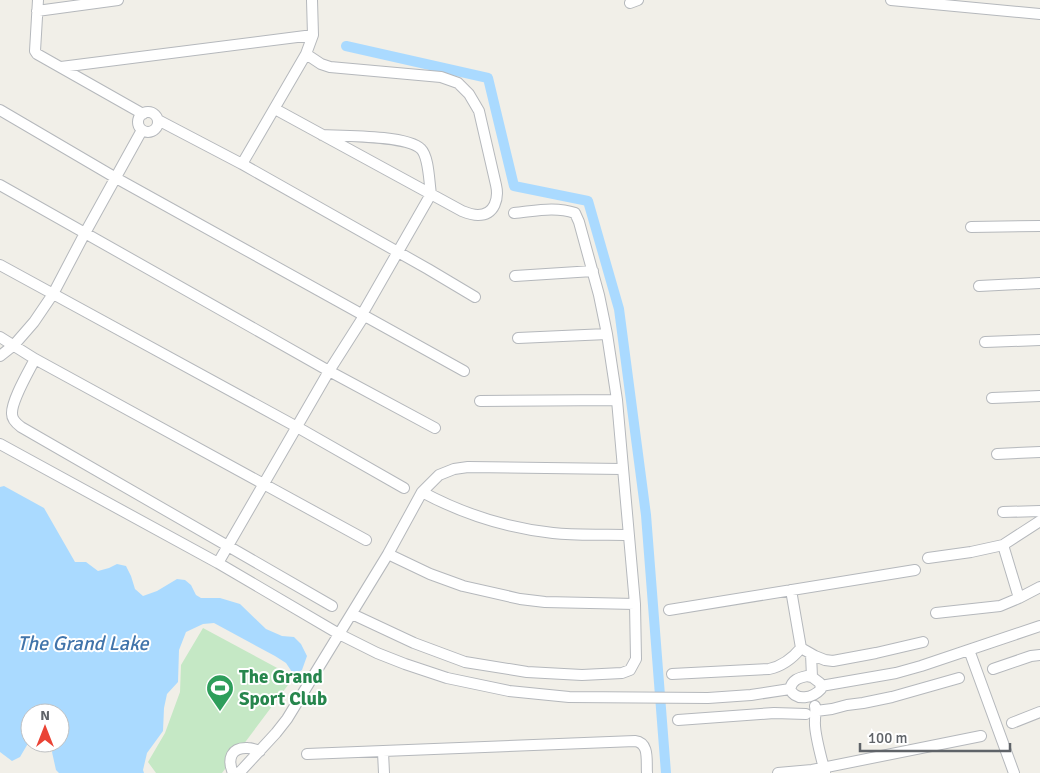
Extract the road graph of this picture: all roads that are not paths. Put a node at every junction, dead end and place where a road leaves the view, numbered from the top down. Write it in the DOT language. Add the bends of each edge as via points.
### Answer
graph roads {
  1 [pos="38,0"];
  2 [pos="118,0"];
  3 [pos="312,0"];
  4 [pos="891,0"];
  5 [pos="37,11"];
  6 [pos="1040,14"];
  7 [pos="313,35"];
  8 [pos="306,54"];
  9 [pos="62,67"];
  10 [pos="275,109"];
  11 [pos="0,110"];
  12 [pos="143,114"];
  13 [pos="158,120"];
  14 [pos="142,130"];
  15 [pos="322,135"];
  16 [pos="242,164"];
  17 [pos="116,178"];
  18 [pos="0,185"];
  19 [pos="430,194"];
  20 [pos="514,212"];
  21 [pos="1040,226"];
  22 [pos="971,227"];
  23 [pos="85,233"];
  24 [pos="397,252"];
  25 [pos="0,265"];
  26 [pos="593,271"];
  27 [pos="515,276"];
  28 [pos="1040,283"];
  29 [pos="979,286"];
  30 [pos="53,294"];
  31 [pos="475,298"];
  32 [pos="364,316"];
  33 [pos="607,334"];
  34 [pos="0,337"];
  35 [pos="518,338"];
  36 [pos="1040,340"];
  37 [pos="985,342"];
  38 [pos="14,345"];
  39 [pos="0,356"];
  40 [pos="35,359"];
  41 [pos="329,371"];
  42 [pos="464,371"];
  43 [pos="1040,396"];
  44 [pos="992,398"];
  45 [pos="617,400"];
  46 [pos="480,401"];
  47 [pos="297,427"];
  48 [pos="435,428"];
  49 [pos="0,444"];
  50 [pos="1040,452"];
  51 [pos="997,454"];
  52 [pos="622,469"];
  53 [pos="264,483"];
  54 [pos="404,488"];
  55 [pos="422,492"];
  56 [pos="1040,511"];
  57 [pos="1003,512"];
  58 [pos="1040,520"];
  59 [pos="629,535"];
  60 [pos="366,540"];
  61 [pos="229,545"];
  62 [pos="1003,545"];
  63 [pos="388,554"];
  64 [pos="928,558"];
  65 [pos="218,563"];
  66 [pos="916,570"];
  67 [pos="1040,587"];
  68 [pos="791,590"];
  69 [pos="1019,598"];
  70 [pos="634,604"];
  71 [pos="332,606"];
  72 [pos="669,610"];
  73 [pos="936,613"];
  74 [pos="352,614"];
  75 [pos="1040,626"];
  76 [pos="339,634"];
  77 [pos="923,642"];
  78 [pos="801,648"];
  79 [pos="969,650"];
  80 [pos="811,654"];
  81 [pos="1040,655"];
  82 [pos="793,657"];
  83 [pos="993,669"];
  84 [pos="672,674"];
  85 [pos="812,677"];
  86 [pos="798,678"];
  87 [pos="959,678"];
  88 [pos="821,686"];
  89 [pos="790,689"];
  90 [pos="808,696"];
  91 [pos="1040,712"];
  92 [pos="812,715"];
  93 [pos="678,720"];
  94 [pos="1012,723"];
  95 [pos="981,736"];
  96 [pos="260,751"];
  97 [pos="383,752"];
  98 [pos="307,754"];
  99 [pos="825,770"];
  100 [pos="232,773"];
  101 [pos="239,773"];
  102 [pos="384,773"];
  103 [pos="647,773"];
  104 [pos="778,773"];
  105 [pos="1014,773"];
  1 -- 5 [label="street"];
  2 -- 5 [label="street"];
  3 -- 7 [label="street"];
  4 -- 6 [label="street"];
  5 -- 9 [label="street" via="35,51"];
  7 -- 8 [label="street"];
  7 -- 9 [label="street"];
  8 -- 10 [label="street"];
  8 -- 19 [label="street" via="330,67 441,77 458,83 469,94 479,111 498,195 496,204 489,212 476,216"];
  9 -- 12 [label="street"];
  10 -- 15 [label="street"];
  10 -- 16 [label="street"];
  11 -- 17 [label="street"];
  12 -- 13 [label="street" via="152,113"];
  12 -- 14 [label="street" via="138,121"];
  13 -- 14 [label="street" via="155,129"];
  13 -- 16 [label="street"];
  14 -- 17 [label="street"];
  15 -- 19 [label="street"];
  15 -- 19 [label="street" via="397,139 411,143 425,156"];
  16 -- 24 [label="street"];
  17 -- 23 [label="street"];
  17 -- 32 [label="street"];
  18 -- 23 [label="street"];
  19 -- 24 [label="street"];
  20 -- 26 [label="street" via="565,209 575,213"];
  21 -- 22 [label="street"];
  23 -- 30 [label="street"];
  23 -- 41 [label="street"];
  24 -- 31 [label="street"];
  24 -- 32 [label="street"];
  25 -- 30 [label="street"];
  26 -- 27 [label="street"];
  26 -- 33 [label="street"];
  28 -- 29 [label="street"];
  30 -- 38 [label="street"];
  30 -- 47 [label="street"];
  32 -- 41 [label="street"];
  32 -- 42 [label="street"];
  33 -- 35 [label="street"];
  33 -- 45 [label="street"];
  34 -- 38 [label="street"];
  36 -- 37 [label="street"];
  38 -- 39 [label="street"];
  38 -- 40 [label="street"];
  40 -- 53 [label="street"];
  40 -- 61 [label="street" via="16,399 12,415 15,422"];
  41 -- 47 [label="street"];
  41 -- 48 [label="street"];
  43 -- 44 [label="street"];
  45 -- 46 [label="street"];
  45 -- 52 [label="street"];
  47 -- 53 [label="street"];
  47 -- 54 [label="street"];
  49 -- 65 [label="street"];
  50 -- 51 [label="street"];
  52 -- 55 [label="street" via="468,467 440,475"];
  52 -- 59 [label="street"];
  53 -- 60 [label="street"];
  53 -- 61 [label="street"];
  55 -- 59 [label="street" via="470,515 502,524 554,533"];
  55 -- 63 [label="street"];
  56 -- 57 [label="street"];
  58 -- 62 [label="street"];
  59 -- 70 [label="street"];
  61 -- 65 [label="street"];
  61 -- 71 [label="street"];
  62 -- 64 [label="street"];
  62 -- 69 [label="street"];
  63 -- 70 [label="street" via="463,586 520,599"];
  63 -- 74 [label="street"];
  65 -- 76 [label="street"];
  66 -- 68 [label="street"];
  67 -- 69 [label="street"];
  68 -- 72 [label="street"];
  68 -- 78 [label="street"];
  69 -- 73 [label="street" via="1000,606"];
  70 -- 74 [label="street" via="636,659 630,670 622,674 527,672 465,662 414,644"];
  74 -- 76 [label="street"];
  75 -- 79 [label="street"];
  76 -- 89 [label="street" via="391,659 455,680 509,691 569,697 708,698"];
  76 -- 96 [label="street" via="288,719"];
  77 -- 80 [label="street" via="833,661"];
  78 -- 80 [label="street"];
  78 -- 82 [label="street"];
  79 -- 88 [label="street" via="896,673"];
  79 -- 105 [label="street"];
  80 -- 85 [label="street"];
  81 -- 83 [label="street"];
  82 -- 84 [label="street" via="769,669"];
  82 -- 86 [label="street"];
  85 -- 86 [label="street"];
  85 -- 88 [label="street"];
  86 -- 89 [label="street"];
  87 -- 92 [label="street"];
  88 -- 90 [label="street" via="818,692"];
  89 -- 90 [label="street" via="797,696"];
  90 -- 92 [label="street"];
  91 -- 94 [label="street"];
  92 -- 93 [label="street" via="774,713"];
  92 -- 99 [label="street"];
  95 -- 99 [label="street"];
  96 -- 100 [label="street" via="248,748 232,754"];
  96 -- 101 [label="street"];
  97 -- 98 [label="street"];
  97 -- 102 [label="street"];
  97 -- 103 [label="street" via="634,740 645,746"];
  99 -- 104 [label="street"];
}
